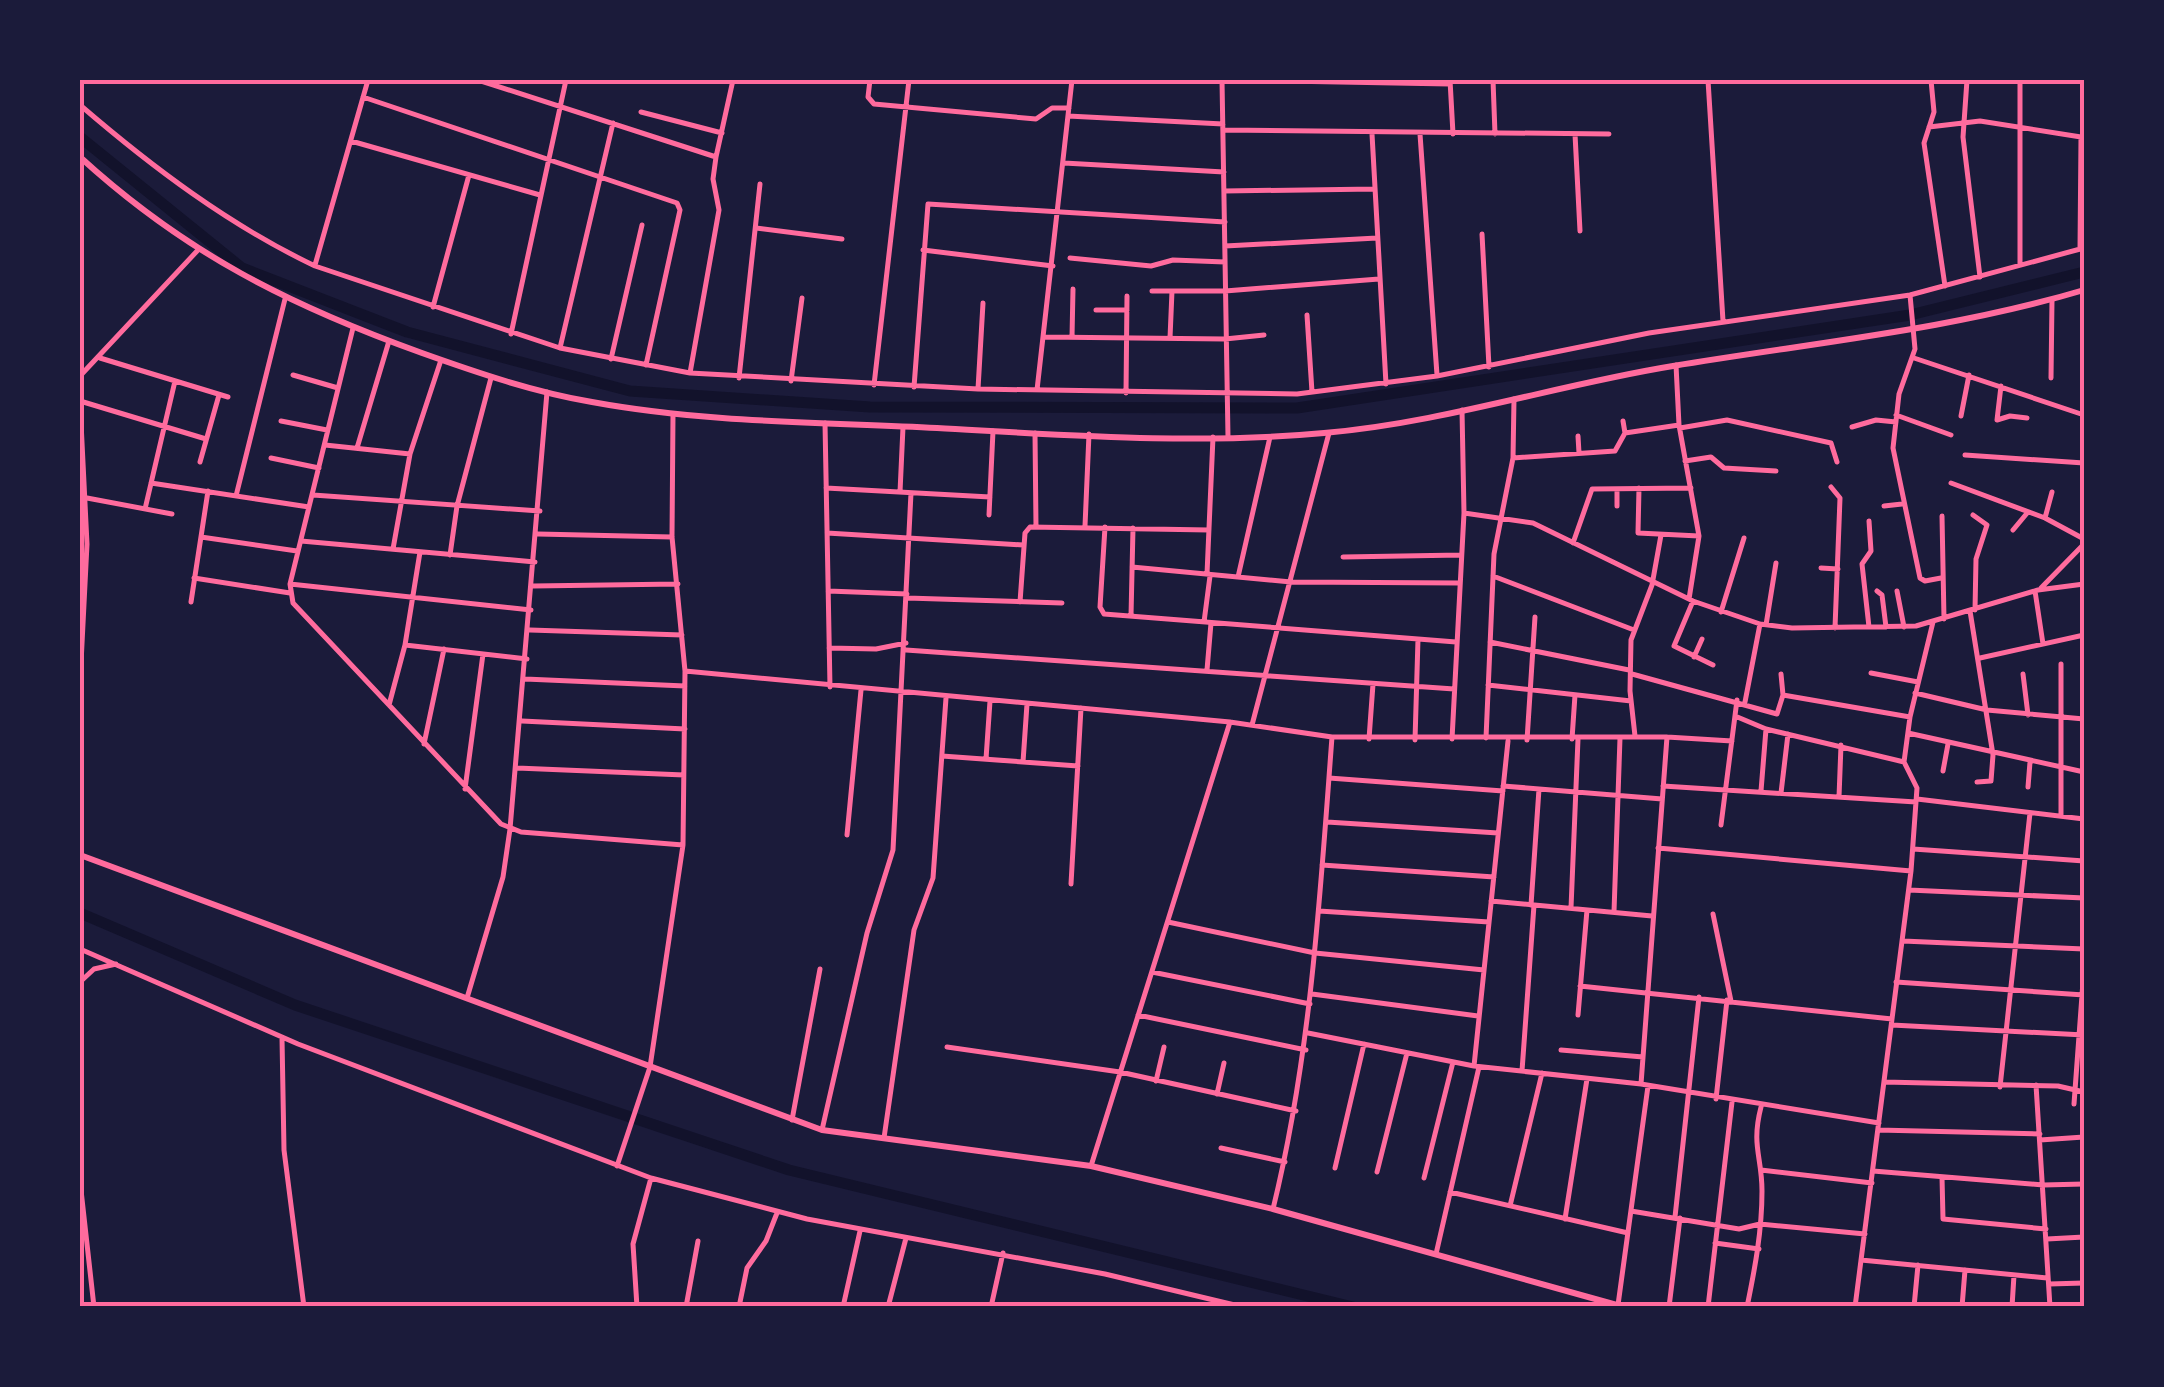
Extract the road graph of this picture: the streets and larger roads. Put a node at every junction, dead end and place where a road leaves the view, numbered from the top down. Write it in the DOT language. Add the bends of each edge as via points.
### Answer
graph roads {
  1 [pos="368,80"];
  2 [pos="478,80"];
  3 [pos="566,80"];
  4 [pos="734,80"];
  5 [pos="870,80"];
  6 [pos="909,80"];
  7 [pos="1072,80"];
  8 [pos="1222,80"];
  9 [pos="1493,80"];
  10 [pos="1708,80"];
  11 [pos="1931,80"];
  12 [pos="1967,80"];
  13 [pos="2020,80"];
  14 [pos="2084,80"];
  15 [pos="1450,82"];
  16 [pos="363,97"];
  17 [pos="2084,100"];
  18 [pos="80,105"];
  19 [pos="560,106"];
  20 [pos="906,108"];
  21 [pos="641,112"];
  22 [pos="1068,112"];
  23 [pos="1964,122"];
  24 [pos="613,123"];
  25 [pos="1223,127"];
  26 [pos="1929,127"];
  27 [pos="2020,128"];
  28 [pos="722,132"];
  29 [pos="1372,134"];
  30 [pos="1420,134"];
  31 [pos="1453,134"];
  32 [pos="1495,134"];
  33 [pos="1575,134"];
  34 [pos="1608,134"];
  35 [pos="351,141"];
  36 [pos="80,157"];
  37 [pos="548,158"];
  38 [pos="716,158"];
  39 [pos="1064,163"];
  40 [pos="1224,172"];
  41 [pos="469,174"];
  42 [pos="600,176"];
  43 [pos="760,184"];
  44 [pos="1375,188"];
  45 [pos="1224,190"];
  46 [pos="540,195"];
  47 [pos="1060,212"];
  48 [pos="1225,222"];
  49 [pos="642,225"];
  50 [pos="756,228"];
  51 [pos="1580,231"];
  52 [pos="1482,234"];
  53 [pos="1377,238"];
  54 [pos="842,239"];
  55 [pos="1225,246"];
  56 [pos="2082,248"];
  57 [pos="198,250"];
  58 [pos="923,250"];
  59 [pos="1070,258"];
  60 [pos="1225,262"];
  61 [pos="2020,265"];
  62 [pos="315,266"];
  63 [pos="1053,266"];
  64 [pos="1980,277"];
  65 [pos="1379,280"];
  66 [pos="1945,286"];
  67 [pos="1073,290"];
  68 [pos="2084,290"];
  69 [pos="1152,291"];
  70 [pos="1172,291"];
  71 [pos="1225,291"];
  72 [pos="1127,296"];
  73 [pos="802,298"];
  74 [pos="286,299"];
  75 [pos="1910,299"];
  76 [pos="2052,300"];
  77 [pos="982,303"];
  78 [pos="433,307"];
  79 [pos="1096,310"];
  80 [pos="1127,310"];
  81 [pos="1307,315"];
  82 [pos="1724,321"];
  83 [pos="1913,327"];
  84 [pos="353,328"];
  85 [pos="511,334"];
  86 [pos="1264,335"];
  87 [pos="1044,337"];
  88 [pos="1072,337"];
  89 [pos="1126,338"];
  90 [pos="1170,338"];
  91 [pos="1225,339"];
  92 [pos="390,341"];
  93 [pos="560,348"];
  94 [pos="100,358"];
  95 [pos="1914,358"];
  96 [pos="612,359"];
  97 [pos="441,360"];
  98 [pos="1676,365"];
  99 [pos="646,366"];
  100 [pos="1489,367"];
  101 [pos="690,373"];
  102 [pos="293,375"];
  103 [pos="1969,375"];
  104 [pos="80,376"];
  105 [pos="1438,376"];
  106 [pos="491,378"];
  107 [pos="739,378"];
  108 [pos="2050,378"];
  109 [pos="175,381"];
  110 [pos="790,381"];
  111 [pos="1386,384"];
  112 [pos="874,385"];
  113 [pos="2001,386"];
  114 [pos="914,387"];
  115 [pos="338,388"];
  116 [pos="978,389"];
  117 [pos="1037,391"];
  118 [pos="547,392"];
  119 [pos="1312,392"];
  120 [pos="1126,393"];
  121 [pos="219,394"];
  122 [pos="1225,394"];
  123 [pos="228,397"];
  124 [pos="1514,399"];
  125 [pos="80,401"];
  126 [pos="1462,410"];
  127 [pos="674,414"];
  128 [pos="2084,415"];
  129 [pos="1961,416"];
  130 [pos="1896,418"];
  131 [pos="2027,418"];
  132 [pos="281,421"];
  133 [pos="1623,422"];
  134 [pos="824,423"];
  135 [pos="903,426"];
  136 [pos="164,427"];
  137 [pos="1680,427"];
  138 [pos="1852,427"];
  139 [pos="328,430"];
  140 [pos="993,431"];
  141 [pos="1035,433"];
  142 [pos="1329,433"];
  143 [pos="1625,433"];
  144 [pos="1089,434"];
  145 [pos="1952,435"];
  146 [pos="1270,436"];
  147 [pos="1578,436"];
  148 [pos="1213,437"];
  149 [pos="1228,437"];
  150 [pos="206,439"];
  151 [pos="325,445"];
  152 [pos="357,448"];
  153 [pos="410,454"];
  154 [pos="1580,454"];
  155 [pos="1965,455"];
  156 [pos="271,458"];
  157 [pos="1512,458"];
  158 [pos="1685,460"];
  159 [pos="200,462"];
  160 [pos="1838,462"];
  161 [pos="2084,463"];
  162 [pos="319,468"];
  163 [pos="1776,472"];
  164 [pos="152,482"];
  165 [pos="1951,484"];
  166 [pos="826,488"];
  167 [pos="1617,488"];
  168 [pos="1639,488"];
  169 [pos="1692,488"];
  170 [pos="1831,488"];
  171 [pos="208,492"];
  172 [pos="900,492"];
  173 [pos="2052,492"];
  174 [pos="911,493"];
  175 [pos="312,495"];
  176 [pos="236,496"];
  177 [pos="990,497"];
  178 [pos="87,498"];
  179 [pos="400,503"];
  180 [pos="1902,504"];
  181 [pos="457,506"];
  182 [pos="1617,506"];
  183 [pos="1884,506"];
  184 [pos="309,507"];
  185 [pos="145,508"];
  186 [pos="540,511"];
  187 [pos="2028,512"];
  188 [pos="1464,513"];
  189 [pos="172,514"];
  190 [pos="1974,515"];
  191 [pos="989,516"];
  192 [pos="1942,516"];
  193 [pos="1504,517"];
  194 [pos="2044,518"];
  195 [pos="1868,521"];
  196 [pos="1033,527"];
  197 [pos="1086,527"];
  198 [pos="1105,528"];
  199 [pos="1133,528"];
  200 [pos="1209,530"];
  201 [pos="2013,530"];
  202 [pos="826,533"];
  203 [pos="538,534"];
  204 [pos="1661,535"];
  205 [pos="672,536"];
  206 [pos="1699,536"];
  207 [pos="201,537"];
  208 [pos="910,538"];
  209 [pos="1744,538"];
  210 [pos="301,542"];
  211 [pos="2084,542"];
  212 [pos="1573,543"];
  213 [pos="1024,545"];
  214 [pos="392,550"];
  215 [pos="298,551"];
  216 [pos="420,552"];
  217 [pos="450,555"];
  218 [pos="1461,555"];
  219 [pos="1343,557"];
  220 [pos="535,562"];
  221 [pos="1776,563"];
  222 [pos="1132,567"];
  223 [pos="1821,568"];
  224 [pos="1838,569"];
  225 [pos="1209,574"];
  226 [pos="1493,576"];
  227 [pos="1238,577"];
  228 [pos="194,578"];
  229 [pos="1941,578"];
  230 [pos="1291,582"];
  231 [pos="1460,582"];
  232 [pos="290,584"];
  233 [pos="678,584"];
  234 [pos="2084,584"];
  235 [pos="1652,585"];
  236 [pos="533,586"];
  237 [pos="2036,590"];
  238 [pos="828,591"];
  239 [pos="1877,591"];
  240 [pos="1897,591"];
  241 [pos="290,593"];
  242 [pos="908,596"];
  243 [pos="414,598"];
  244 [pos="1690,601"];
  245 [pos="191,602"];
  246 [pos="1020,602"];
  247 [pos="1062,604"];
  248 [pos="531,610"];
  249 [pos="1972,610"];
  250 [pos="1721,612"];
  251 [pos="1131,616"];
  252 [pos="1535,617"];
  253 [pos="1944,619"];
  254 [pos="1207,622"];
  255 [pos="1933,622"];
  256 [pos="1763,624"];
  257 [pos="1904,626"];
  258 [pos="1886,627"];
  259 [pos="1836,628"];
  260 [pos="1869,628"];
  261 [pos="530,630"];
  262 [pos="1278,630"];
  263 [pos="1634,630"];
  264 [pos="682,635"];
  265 [pos="2084,635"];
  266 [pos="1702,638"];
  267 [pos="1418,639"];
  268 [pos="1456,642"];
  269 [pos="1490,642"];
  270 [pos="406,644"];
  271 [pos="2044,644"];
  272 [pos="906,646"];
  273 [pos="829,648"];
  274 [pos="444,649"];
  275 [pos="1533,650"];
  276 [pos="483,654"];
  277 [pos="1694,657"];
  278 [pos="527,659"];
  279 [pos="1978,659"];
  280 [pos="2061,664"];
  281 [pos="1713,665"];
  282 [pos="1207,670"];
  283 [pos="686,671"];
  284 [pos="1630,672"];
  285 [pos="1871,673"];
  286 [pos="1780,674"];
  287 [pos="2023,674"];
  288 [pos="1266,675"];
  289 [pos="525,680"];
  290 [pos="1918,682"];
  291 [pos="80,683"];
  292 [pos="1373,684"];
  293 [pos="1488,685"];
  294 [pos="686,686"];
  295 [pos="830,687"];
  296 [pos="1417,687"];
  297 [pos="1454,689"];
  298 [pos="861,690"];
  299 [pos="1530,690"];
  300 [pos="1915,693"];
  301 [pos="904,694"];
  302 [pos="1575,694"];
  303 [pos="1783,695"];
  304 [pos="946,698"];
  305 [pos="990,700"];
  306 [pos="1631,700"];
  307 [pos="1737,700"];
  308 [pos="1745,702"];
  309 [pos="1027,704"];
  310 [pos="389,705"];
  311 [pos="1081,708"];
  312 [pos="1987,710"];
  313 [pos="2028,715"];
  314 [pos="1735,716"];
  315 [pos="1910,716"];
  316 [pos="2062,718"];
  317 [pos="2084,719"];
  318 [pos="522,721"];
  319 [pos="1230,722"];
  320 [pos="1252,725"];
  321 [pos="685,729"];
  322 [pos="1766,729"];
  323 [pos="1908,733"];
  324 [pos="1788,734"];
  325 [pos="1332,737"];
  326 [pos="1636,737"];
  327 [pos="1667,737"];
  328 [pos="1620,738"];
  329 [pos="1369,739"];
  330 [pos="1452,739"];
  331 [pos="1575,739"];
  332 [pos="1415,740"];
  333 [pos="1486,740"];
  334 [pos="1508,740"];
  335 [pos="1526,740"];
  336 [pos="1732,741"];
  337 [pos="424,744"];
  338 [pos="1948,744"];
  339 [pos="1841,745"];
  340 [pos="1993,755"];
  341 [pos="942,756"];
  342 [pos="986,759"];
  343 [pos="1023,762"];
  344 [pos="1904,762"];
  345 [pos="2030,762"];
  346 [pos="1078,766"];
  347 [pos="517,768"];
  348 [pos="2062,768"];
  349 [pos="1943,771"];
  350 [pos="2084,772"];
  351 [pos="684,775"];
  352 [pos="1329,778"];
  353 [pos="1977,782"];
  354 [pos="1663,786"];
  355 [pos="2028,787"];
  356 [pos="1503,788"];
  357 [pos="465,789"];
  358 [pos="1539,789"];
  359 [pos="1726,790"];
  360 [pos="1576,792"];
  361 [pos="1760,792"];
  362 [pos="1780,793"];
  363 [pos="1619,796"];
  364 [pos="1838,797"];
  365 [pos="1662,800"];
  366 [pos="1917,801"];
  367 [pos="2030,812"];
  368 [pos="2061,816"];
  369 [pos="2084,819"];
  370 [pos="1326,822"];
  371 [pos="1721,825"];
  372 [pos="510,829"];
  373 [pos="1498,833"];
  374 [pos="847,835"];
  375 [pos="684,845"];
  376 [pos="1658,848"];
  377 [pos="1912,849"];
  378 [pos="80,856"];
  379 [pos="2025,857"];
  380 [pos="2084,861"];
  381 [pos="1322,865"];
  382 [pos="1911,871"];
  383 [pos="1494,876"];
  384 [pos="1070,884"];
  385 [pos="1909,890"];
  386 [pos="2020,895"];
  387 [pos="2084,898"];
  388 [pos="1491,901"];
  389 [pos="1533,905"];
  390 [pos="1571,908"];
  391 [pos="1587,910"];
  392 [pos="1318,911"];
  393 [pos="1614,912"];
  394 [pos="1713,914"];
  395 [pos="1653,916"];
  396 [pos="1168,922"];
  397 [pos="1488,922"];
  398 [pos="1903,941"];
  399 [pos="2015,945"];
  400 [pos="80,948"];
  401 [pos="2084,948"];
  402 [pos="1315,953"];
  403 [pos="120,964"];
  404 [pos="2084,968"];
  405 [pos="820,969"];
  406 [pos="1484,970"];
  407 [pos="1152,972"];
  408 [pos="80,982"];
  409 [pos="1896,982"];
  410 [pos="1580,986"];
  411 [pos="2010,988"];
  412 [pos="1648,991"];
  413 [pos="1312,994"];
  414 [pos="2083,994"];
  415 [pos="1699,997"];
  416 [pos="467,998"];
  417 [pos="1729,1000"];
  418 [pos="1311,1004"];
  419 [pos="1578,1014"];
  420 [pos="1138,1015"];
  421 [pos="1478,1016"];
  422 [pos="1891,1022"];
  423 [pos="2006,1031"];
  424 [pos="1308,1033"];
  425 [pos="2081,1035"];
  426 [pos="282,1038"];
  427 [pos="1364,1044"];
  428 [pos="947,1047"];
  429 [pos="1164,1047"];
  430 [pos="1306,1050"];
  431 [pos="1561,1050"];
  432 [pos="1408,1053"];
  433 [pos="1643,1058"];
  434 [pos="1454,1062"];
  435 [pos="1224,1063"];
  436 [pos="650,1067"];
  437 [pos="1477,1067"];
  438 [pos="1522,1071"];
  439 [pos="1120,1072"];
  440 [pos="1542,1074"];
  441 [pos="1587,1078"];
  442 [pos="1156,1081"];
  443 [pos="1884,1082"];
  444 [pos="1644,1085"];
  445 [pos="2036,1085"];
  446 [pos="2000,1086"];
  447 [pos="2074,1092"];
  448 [pos="2084,1092"];
  449 [pos="1217,1094"];
  450 [pos="1689,1094"];
  451 [pos="1716,1099"];
  452 [pos="1732,1102"];
  453 [pos="2074,1104"];
  454 [pos="1761,1107"];
  455 [pos="1296,1111"];
  456 [pos="792,1120"];
  457 [pos="1878,1127"];
  458 [pos="822,1130"];
  459 [pos="2040,1137"];
  460 [pos="2084,1137"];
  461 [pos="884,1140"];
  462 [pos="1221,1148"];
  463 [pos="1285,1162"];
  464 [pos="617,1166"];
  465 [pos="1091,1166"];
  466 [pos="1335,1168"];
  467 [pos="1760,1170"];
  468 [pos="1873,1171"];
  469 [pos="1377,1172"];
  470 [pos="1942,1177"];
  471 [pos="650,1178"];
  472 [pos="1424,1178"];
  473 [pos="80,1181"];
  474 [pos="1872,1183"];
  475 [pos="2084,1184"];
  476 [pos="2043,1186"];
  477 [pos="1450,1192"];
  478 [pos="1510,1206"];
  479 [pos="1274,1209"];
  480 [pos="1631,1211"];
  481 [pos="777,1213"];
  482 [pos="1678,1217"];
  483 [pos="1565,1219"];
  484 [pos="1760,1224"];
  485 [pos="1718,1225"];
  486 [pos="2046,1229"];
  487 [pos="860,1231"];
  488 [pos="1628,1233"];
  489 [pos="1865,1234"];
  490 [pos="2084,1237"];
  491 [pos="906,1238"];
  492 [pos="2047,1239"];
  493 [pos="698,1241"];
  494 [pos="1715,1243"];
  495 [pos="1759,1249"];
  496 [pos="1003,1254"];
  497 [pos="1435,1256"];
  498 [pos="1862,1260"];
  499 [pos="1918,1265"];
  500 [pos="1966,1270"];
  501 [pos="2014,1275"];
  502 [pos="2049,1281"];
  503 [pos="2084,1283"];
  504 [pos="1621,1306"];
  505 [pos="94,1307"];
  506 [pos="304,1307"];
  507 [pos="636,1307"];
  508 [pos="686,1307"];
  509 [pos="739,1307"];
  510 [pos="843,1307"];
  511 [pos="888,1307"];
  512 [pos="991,1307"];
  513 [pos="1243,1307"];
  514 [pos="1669,1307"];
  515 [pos="1708,1307"];
  516 [pos="1747,1307"];
  517 [pos="1855,1307"];
  518 [pos="1914,1307"];
  519 [pos="1962,1307"];
  520 [pos="2012,1307"];
  521 [pos="2050,1307"];
  1 -- 16 [label="street"];
  2 -- 19 [label="street"];
  3 -- 19 [label="street"];
  4 -- 28 [label="street"];
  5 -- 20 [label="street" via="870,102"];
  6 -- 20 [label="street"];
  7 -- 22 [label="street"];
  8 -- 15 [label="street"];
  8 -- 25 [label="street"];
  9 -- 32 [label="street"];
  10 -- 82 [label="street"];
  11 -- 26 [label="street"];
  12 -- 23 [label="street"];
  13 -- 27 [label="street"];
  14 -- 17 [label="street"];
  15 -- 31 [label="street"];
  16 -- 35 [label="street"];
  16 -- 37 [label="street"];
  18 -- 62 [label="street" via="146,162"];
  19 -- 24 [label="street"];
  19 -- 37 [label="street"];
  20 -- 22 [label="street" via="1036,118 1052,108"];
  20 -- 112 [label="street"];
  21 -- 28 [label="street"];
  22 -- 25 [label="street"];
  22 -- 39 [label="street"];
  23 -- 26 [label="street"];
  23 -- 27 [label="street"];
  23 -- 64 [label="street"];
  24 -- 38 [label="street"];
  24 -- 42 [label="street"];
  25 -- 29 [label="street"];
  25 -- 40 [label="street"];
  26 -- 66 [label="street" via="1924,143"];
  27 -- 56 [label="street" via="2076,134 2083,145"];
  27 -- 61 [label="street"];
  28 -- 38 [label="street"];
  29 -- 30 [label="street"];
  29 -- 44 [label="street"];
  30 -- 31 [label="street"];
  30 -- 105 [label="street"];
  31 -- 32 [label="street"];
  32 -- 33 [label="street"];
  33 -- 34 [label="street"];
  33 -- 51 [label="street"];
  35 -- 41 [label="street"];
  35 -- 62 [label="street"];
  36 -- 57 [label="street"];
  37 -- 42 [label="street"];
  37 -- 46 [label="street"];
  38 -- 101 [label="street" via="719,210"];
  39 -- 40 [label="street"];
  39 -- 47 [label="street"];
  40 -- 45 [label="street"];
  41 -- 46 [label="street"];
  41 -- 78 [label="street"];
  42 -- 93 [label="street"];
  42 -- 99 [label="street" via="679,206"];
  43 -- 50 [label="street"];
  44 -- 45 [label="street"];
  44 -- 53 [label="street"];
  45 -- 48 [label="street"];
  46 -- 85 [label="street"];
  47 -- 48 [label="street"];
  47 -- 58 [label="street" via="936,202 925,209"];
  47 -- 63 [label="street"];
  48 -- 55 [label="street"];
  49 -- 96 [label="street"];
  50 -- 54 [label="street"];
  50 -- 107 [label="street"];
  52 -- 100 [label="street"];
  53 -- 55 [label="street"];
  53 -- 65 [label="street"];
  55 -- 60 [label="street"];
  56 -- 61 [label="street"];
  57 -- 74 [label="street"];
  57 -- 94 [label="street"];
  58 -- 63 [label="street"];
  58 -- 114 [label="street"];
  59 -- 60 [label="street" via="1151,266"];
  60 -- 71 [label="street"];
  61 -- 64 [label="street"];
  62 -- 78 [label="street"];
  63 -- 87 [label="street"];
  64 -- 66 [label="street"];
  65 -- 71 [label="street"];
  65 -- 111 [label="street"];
  66 -- 75 [label="street"];
  67 -- 88 [label="street"];
  68 -- 76 [label="street"];
  69 -- 70 [label="street"];
  70 -- 71 [label="street"];
  70 -- 90 [label="street"];
  71 -- 91 [label="street"];
  72 -- 80 [label="street"];
  73 -- 110 [label="street"];
  74 -- 84 [label="street"];
  74 -- 176 [label="street"];
  75 -- 82 [label="street"];
  75 -- 83 [label="street"];
  76 -- 83 [label="street"];
  76 -- 108 [label="street"];
  77 -- 116 [label="street"];
  78 -- 85 [label="street"];
  79 -- 80 [label="street"];
  80 -- 89 [label="street"];
  81 -- 119 [label="street"];
  82 -- 100 [label="street"];
  83 -- 95 [label="street"];
  83 -- 98 [label="street"];
  84 -- 92 [label="street"];
  84 -- 115 [label="street"];
  85 -- 93 [label="street"];
  86 -- 91 [label="street"];
  87 -- 88 [label="street"];
  87 -- 117 [label="street"];
  88 -- 89 [label="street"];
  89 -- 90 [label="street"];
  89 -- 120 [label="street"];
  90 -- 91 [label="street"];
  91 -- 122 [label="street"];
  92 -- 97 [label="street"];
  92 -- 152 [label="street"];
  93 -- 96 [label="street"];
  94 -- 104 [label="street"];
  94 -- 109 [label="street"];
  95 -- 103 [label="street"];
  95 -- 130 [label="street"];
  96 -- 99 [label="street"];
  97 -- 106 [label="street"];
  97 -- 153 [label="street"];
  98 -- 124 [label="street"];
  98 -- 137 [label="street"];
  99 -- 101 [label="street"];
  100 -- 105 [label="street"];
  101 -- 107 [label="street"];
  102 -- 115 [label="street"];
  103 -- 113 [label="street"];
  103 -- 129 [label="street"];
  105 -- 111 [label="street"];
  106 -- 118 [label="street"];
  106 -- 181 [label="street"];
  107 -- 110 [label="street"];
  109 -- 121 [label="street"];
  109 -- 136 [label="street"];
  110 -- 112 [label="street"];
  111 -- 119 [label="street"];
  112 -- 114 [label="street"];
  113 -- 128 [label="street"];
  113 -- 131 [label="street" via="1997,420"];
  114 -- 116 [label="street"];
  115 -- 139 [label="street"];
  116 -- 117 [label="street"];
  117 -- 120 [label="street"];
  118 -- 127 [label="street"];
  118 -- 186 [label="street"];
  119 -- 122 [label="street"];
  120 -- 122 [label="street"];
  121 -- 123 [label="street"];
  121 -- 150 [label="street"];
  122 -- 149 [label="street"];
  124 -- 126 [label="street"];
  124 -- 157 [label="street"];
  125 -- 136 [label="street"];
  125 -- 178 [label="street"];
  126 -- 142 [label="street"];
  126 -- 188 [label="street"];
  127 -- 134 [label="street"];
  127 -- 205 [label="street"];
  130 -- 138 [label="street"];
  130 -- 145 [label="street"];
  130 -- 180 [label="street"];
  132 -- 139 [label="street"];
  133 -- 143 [label="street"];
  134 -- 135 [label="street"];
  134 -- 166 [label="street"];
  135 -- 140 [label="street"];
  135 -- 172 [label="street"];
  136 -- 150 [label="street"];
  136 -- 164 [label="street"];
  137 -- 143 [label="street"];
  137 -- 158 [label="street"];
  137 -- 160 [label="street" via="1738,421 1831,443"];
  139 -- 151 [label="street"];
  140 -- 141 [label="street"];
  140 -- 177 [label="street"];
  141 -- 144 [label="street"];
  141 -- 196 [label="street"];
  142 -- 146 [label="street"];
  142 -- 230 [label="street"];
  143 -- 154 [label="street" via="1618,450"];
  144 -- 148 [label="street"];
  144 -- 197 [label="street"];
  146 -- 149 [label="street"];
  146 -- 227 [label="street"];
  147 -- 154 [label="street"];
  148 -- 149 [label="street"];
  148 -- 200 [label="street"];
  150 -- 159 [label="street"];
  151 -- 152 [label="street"];
  151 -- 162 [label="street"];
  152 -- 153 [label="street"];
  153 -- 179 [label="street"];
  154 -- 157 [label="street"];
  155 -- 161 [label="street"];
  156 -- 162 [label="street"];
  157 -- 193 [label="street"];
  158 -- 163 [label="street" via="1707,457 1724,468"];
  158 -- 169 [label="street"];
  162 -- 175 [label="street"];
  164 -- 171 [label="street"];
  164 -- 185 [label="street"];
  165 -- 187 [label="street"];
  166 -- 172 [label="street"];
  166 -- 202 [label="street"];
  167 -- 168 [label="street"];
  167 -- 182 [label="street"];
  167 -- 212 [label="street" via="1588,492"];
  168 -- 169 [label="street"];
  168 -- 204 [label="street" via="1636,531"];
  169 -- 206 [label="street"];
  170 -- 224 [label="street" via="1840,498"];
  171 -- 176 [label="street"];
  171 -- 207 [label="street"];
  172 -- 174 [label="street"];
  173 -- 194 [label="street"];
  174 -- 177 [label="street"];
  174 -- 208 [label="street"];
  175 -- 179 [label="street"];
  175 -- 184 [label="street"];
  176 -- 184 [label="street"];
  177 -- 191 [label="street"];
  178 -- 185 [label="street"];
  178 -- 291 [label="street"];
  179 -- 181 [label="street"];
  179 -- 214 [label="street"];
  180 -- 183 [label="street"];
  180 -- 229 [label="street" via="1920,578"];
  181 -- 186 [label="street"];
  181 -- 217 [label="street"];
  184 -- 210 [label="street"];
  185 -- 189 [label="street"];
  186 -- 203 [label="street"];
  187 -- 194 [label="street"];
  187 -- 201 [label="street"];
  188 -- 193 [label="street"];
  188 -- 218 [label="street"];
  190 -- 249 [label="street" via="1987,525"];
  192 -- 229 [label="street"];
  193 -- 212 [label="street"];
  193 -- 226 [label="street"];
  194 -- 211 [label="street"];
  195 -- 260 [label="street" via="1871,551 1862,564"];
  196 -- 197 [label="street"];
  196 -- 213 [label="street"];
  197 -- 198 [label="street"];
  198 -- 199 [label="street"];
  198 -- 251 [label="street" via="1100,607 1104,614"];
  199 -- 200 [label="street"];
  199 -- 222 [label="street"];
  200 -- 225 [label="street"];
  202 -- 208 [label="street"];
  202 -- 238 [label="street"];
  203 -- 205 [label="street"];
  203 -- 220 [label="street"];
  204 -- 206 [label="street"];
  204 -- 235 [label="street"];
  205 -- 233 [label="street"];
  206 -- 244 [label="street"];
  207 -- 215 [label="street"];
  207 -- 228 [label="street"];
  208 -- 213 [label="street"];
  208 -- 242 [label="street"];
  209 -- 250 [label="street"];
  210 -- 214 [label="street"];
  210 -- 215 [label="street"];
  211 -- 237 [label="street"];
  212 -- 235 [label="street"];
  213 -- 246 [label="street"];
  214 -- 216 [label="street"];
  215 -- 232 [label="street"];
  216 -- 217 [label="street"];
  216 -- 243 [label="street"];
  217 -- 220 [label="street"];
  218 -- 219 [label="street"];
  218 -- 231 [label="street"];
  220 -- 236 [label="street"];
  221 -- 256 [label="street"];
  222 -- 225 [label="street"];
  222 -- 251 [label="street"];
  223 -- 224 [label="street"];
  224 -- 259 [label="street"];
  225 -- 227 [label="street"];
  225 -- 254 [label="street"];
  226 -- 263 [label="street"];
  226 -- 269 [label="street"];
  227 -- 230 [label="street"];
  228 -- 241 [label="street"];
  228 -- 245 [label="street"];
  229 -- 253 [label="street"];
  230 -- 231 [label="street"];
  230 -- 262 [label="street"];
  231 -- 268 [label="street"];
  232 -- 241 [label="street"];
  232 -- 243 [label="street"];
  233 -- 236 [label="street"];
  233 -- 264 [label="street"];
  234 -- 237 [label="street"];
  235 -- 244 [label="street"];
  235 -- 263 [label="street"];
  236 -- 248 [label="street"];
  237 -- 249 [label="street"];
  237 -- 271 [label="street"];
  238 -- 242 [label="street"];
  238 -- 273 [label="street"];
  239 -- 258 [label="street"];
  240 -- 257 [label="street"];
  241 -- 310 [label="street"];
  242 -- 246 [label="street"];
  242 -- 272 [label="street"];
  243 -- 248 [label="street"];
  243 -- 270 [label="street"];
  244 -- 250 [label="street"];
  244 -- 277 [label="street" via="1674,641"];
  246 -- 247 [label="street"];
  248 -- 261 [label="street"];
  249 -- 253 [label="street"];
  249 -- 279 [label="street"];
  250 -- 256 [label="street"];
  251 -- 254 [label="street"];
  252 -- 275 [label="street"];
  253 -- 255 [label="street"];
  254 -- 262 [label="street"];
  254 -- 282 [label="street"];
  255 -- 257 [label="street"];
  255 -- 290 [label="street"];
  256 -- 259 [label="street"];
  256 -- 308 [label="street"];
  257 -- 258 [label="street"];
  258 -- 260 [label="street"];
  259 -- 260 [label="street"];
  261 -- 264 [label="street"];
  261 -- 278 [label="street"];
  262 -- 267 [label="street"];
  262 -- 288 [label="street"];
  263 -- 284 [label="street"];
  264 -- 283 [label="street"];
  265 -- 271 [label="street"];
  266 -- 277 [label="street"];
  267 -- 268 [label="street"];
  267 -- 296 [label="street"];
  268 -- 297 [label="street"];
  269 -- 275 [label="street"];
  269 -- 293 [label="street"];
  270 -- 274 [label="street"];
  270 -- 310 [label="street"];
  271 -- 279 [label="street"];
  272 -- 273 [label="street"];
  272 -- 282 [label="street"];
  272 -- 301 [label="street"];
  273 -- 295 [label="street"];
  274 -- 276 [label="street"];
  274 -- 337 [label="street"];
  275 -- 284 [label="street"];
  275 -- 299 [label="street"];
  276 -- 278 [label="street"];
  276 -- 357 [label="street"];
  277 -- 281 [label="street"];
  278 -- 289 [label="street"];
  279 -- 312 [label="street"];
  280 -- 316 [label="street"];
  282 -- 288 [label="street"];
  283 -- 294 [label="street"];
  283 -- 295 [label="street"];
  284 -- 306 [label="street"];
  284 -- 307 [label="street"];
  285 -- 290 [label="street"];
  286 -- 303 [label="street"];
  287 -- 313 [label="street"];
  288 -- 292 [label="street"];
  288 -- 320 [label="street"];
  289 -- 294 [label="street"];
  289 -- 318 [label="street"];
  290 -- 300 [label="street"];
  292 -- 296 [label="street"];
  292 -- 329 [label="street"];
  293 -- 299 [label="street"];
  293 -- 333 [label="street"];
  294 -- 321 [label="street"];
  295 -- 298 [label="street"];
  296 -- 297 [label="street"];
  296 -- 332 [label="street"];
  297 -- 330 [label="street"];
  298 -- 301 [label="street"];
  298 -- 374 [label="street"];
  299 -- 302 [label="street"];
  299 -- 335 [label="street"];
  300 -- 312 [label="street"];
  300 -- 315 [label="street"];
  301 -- 304 [label="street"];
  301 -- 458 [label="street" via="890,864 867,933"];
  302 -- 306 [label="street"];
  302 -- 331 [label="street"];
  303 -- 308 [label="street" via="1777,714"];
  303 -- 315 [label="street"];
  304 -- 305 [label="street"];
  304 -- 341 [label="street"];
  305 -- 309 [label="street"];
  305 -- 342 [label="street"];
  306 -- 326 [label="street"];
  307 -- 308 [label="street"];
  307 -- 314 [label="street"];
  309 -- 311 [label="street"];
  309 -- 343 [label="street"];
  310 -- 337 [label="street"];
  311 -- 319 [label="street"];
  311 -- 346 [label="street"];
  312 -- 313 [label="street"];
  312 -- 340 [label="street"];
  313 -- 316 [label="street"];
  314 -- 322 [label="street"];
  314 -- 336 [label="street"];
  315 -- 323 [label="street"];
  316 -- 317 [label="street"];
  316 -- 348 [label="street"];
  318 -- 321 [label="street"];
  318 -- 347 [label="street"];
  319 -- 320 [label="street"];
  319 -- 396 [label="street"];
  320 -- 325 [label="street"];
  321 -- 351 [label="street"];
  322 -- 324 [label="street"];
  322 -- 361 [label="street"];
  323 -- 338 [label="street"];
  323 -- 344 [label="street"];
  324 -- 339 [label="street"];
  324 -- 362 [label="street"];
  325 -- 329 [label="street"];
  325 -- 352 [label="street"];
  326 -- 327 [label="street"];
  326 -- 328 [label="street"];
  327 -- 336 [label="street"];
  327 -- 354 [label="street"];
  328 -- 331 [label="street"];
  328 -- 363 [label="street"];
  329 -- 332 [label="street"];
  330 -- 332 [label="street"];
  330 -- 333 [label="street"];
  331 -- 335 [label="street"];
  331 -- 360 [label="street"];
  333 -- 334 [label="street"];
  334 -- 335 [label="street"];
  334 -- 356 [label="street"];
  336 -- 359 [label="street"];
  337 -- 357 [label="street"];
  338 -- 340 [label="street"];
  338 -- 349 [label="street"];
  339 -- 344 [label="street"];
  339 -- 364 [label="street"];
  340 -- 345 [label="street"];
  340 -- 353 [label="street" via="1991,781"];
  341 -- 342 [label="street"];
  341 -- 461 [label="street" via="933,878 914,930"];
  342 -- 343 [label="street"];
  343 -- 346 [label="street"];
  344 -- 366 [label="street"];
  345 -- 348 [label="street"];
  345 -- 355 [label="street"];
  346 -- 384 [label="street"];
  347 -- 351 [label="street"];
  347 -- 372 [label="street"];
  348 -- 350 [label="street"];
  348 -- 368 [label="street"];
  351 -- 375 [label="street"];
  352 -- 356 [label="street"];
  352 -- 370 [label="street"];
  354 -- 359 [label="street"];
  354 -- 365 [label="street"];
  356 -- 358 [label="street"];
  356 -- 373 [label="street"];
  357 -- 372 [label="street"];
  358 -- 360 [label="street"];
  358 -- 389 [label="street"];
  359 -- 361 [label="street"];
  359 -- 371 [label="street"];
  360 -- 363 [label="street"];
  360 -- 390 [label="street"];
  361 -- 362 [label="street"];
  362 -- 364 [label="street"];
  363 -- 365 [label="street"];
  363 -- 393 [label="street"];
  364 -- 366 [label="street"];
  365 -- 376 [label="street"];
  366 -- 367 [label="street"];
  366 -- 377 [label="street"];
  367 -- 368 [label="street"];
  367 -- 379 [label="street"];
  368 -- 369 [label="street"];
  370 -- 373 [label="street"];
  370 -- 381 [label="street"];
  372 -- 375 [label="street"];
  372 -- 416 [label="street"];
  373 -- 383 [label="street"];
  375 -- 436 [label="street"];
  376 -- 382 [label="street"];
  376 -- 395 [label="street"];
  377 -- 379 [label="street"];
  377 -- 382 [label="street"];
  378 -- 416 [label="street"];
  379 -- 380 [label="street"];
  379 -- 386 [label="street"];
  381 -- 383 [label="street"];
  381 -- 392 [label="street"];
  382 -- 385 [label="street"];
  383 -- 388 [label="street"];
  385 -- 386 [label="street"];
  385 -- 398 [label="street"];
  386 -- 387 [label="street"];
  386 -- 399 [label="street"];
  388 -- 389 [label="street"];
  388 -- 397 [label="street"];
  389 -- 390 [label="street"];
  389 -- 438 [label="street"];
  390 -- 391 [label="street"];
  391 -- 393 [label="street"];
  391 -- 410 [label="street"];
  392 -- 397 [label="street"];
  392 -- 402 [label="street"];
  393 -- 395 [label="street"];
  394 -- 417 [label="street"];
  395 -- 412 [label="street"];
  396 -- 402 [label="street"];
  396 -- 407 [label="street"];
  397 -- 406 [label="street"];
  398 -- 399 [label="street"];
  398 -- 409 [label="street"];
  399 -- 401 [label="street"];
  399 -- 411 [label="street"];
  400 -- 403 [label="street"];
  402 -- 406 [label="street"];
  402 -- 413 [label="street"];
  403 -- 408 [label="street" via="94,969"];
  403 -- 426 [label="street"];
  404 -- 414 [label="street"];
  405 -- 456 [label="street"];
  406 -- 421 [label="street"];
  407 -- 418 [label="street"];
  407 -- 420 [label="street"];
  409 -- 411 [label="street"];
  409 -- 422 [label="street"];
  410 -- 412 [label="street"];
  410 -- 419 [label="street"];
  411 -- 414 [label="street"];
  411 -- 423 [label="street"];
  412 -- 415 [label="street"];
  412 -- 433 [label="street"];
  413 -- 418 [label="street"];
  413 -- 421 [label="street"];
  414 -- 425 [label="street"];
  415 -- 417 [label="street"];
  415 -- 450 [label="street"];
  416 -- 436 [label="street"];
  417 -- 422 [label="street"];
  417 -- 451 [label="street"];
  418 -- 424 [label="street"];
  420 -- 430 [label="street"];
  420 -- 439 [label="street"];
  421 -- 437 [label="street"];
  422 -- 423 [label="street"];
  422 -- 443 [label="street"];
  423 -- 425 [label="street"];
  423 -- 446 [label="street"];
  424 -- 427 [label="street"];
  424 -- 430 [label="street"];
  425 -- 447 [label="street"];
  426 -- 464 [label="street"];
  426 -- 506 [label="street" via="284,1150"];
  427 -- 432 [label="street"];
  427 -- 466 [label="street"];
  428 -- 439 [label="street"];
  429 -- 442 [label="street"];
  430 -- 455 [label="street"];
  431 -- 433 [label="street"];
  432 -- 434 [label="street"];
  432 -- 469 [label="street"];
  433 -- 444 [label="street"];
  434 -- 437 [label="street"];
  434 -- 472 [label="street"];
  435 -- 449 [label="street"];
  436 -- 456 [label="street"];
  436 -- 464 [label="street"];
  437 -- 438 [label="street"];
  437 -- 477 [label="street"];
  438 -- 440 [label="street"];
  439 -- 442 [label="street"];
  439 -- 465 [label="street"];
  440 -- 441 [label="street"];
  440 -- 478 [label="street"];
  441 -- 444 [label="street"];
  441 -- 483 [label="street"];
  442 -- 449 [label="street"];
  443 -- 446 [label="street"];
  443 -- 457 [label="street"];
  444 -- 450 [label="street"];
  444 -- 480 [label="street"];
  445 -- 446 [label="street"];
  445 -- 447 [label="street"];
  445 -- 459 [label="street"];
  447 -- 448 [label="street"];
  447 -- 453 [label="street"];
  449 -- 455 [label="street"];
  450 -- 451 [label="street"];
  450 -- 482 [label="street"];
  451 -- 452 [label="street"];
  452 -- 454 [label="street"];
  452 -- 485 [label="street"];
  454 -- 457 [label="street"];
  454 -- 467 [label="street" via="1754,1143"];
  455 -- 463 [label="street"];
  456 -- 458 [label="street"];
  457 -- 459 [label="street"];
  457 -- 468 [label="street"];
  458 -- 461 [label="street"];
  459 -- 460 [label="street"];
  459 -- 476 [label="street"];
  461 -- 465 [label="street"];
  462 -- 463 [label="street"];
  463 -- 479 [label="street"];
  464 -- 471 [label="street"];
  465 -- 479 [label="street"];
  467 -- 474 [label="street"];
  467 -- 484 [label="street"];
  468 -- 470 [label="street"];
  468 -- 474 [label="street"];
  470 -- 476 [label="street"];
  470 -- 486 [label="street" via="1940,1209 1947,1220"];
  471 -- 481 [label="street"];
  471 -- 507 [label="street" via="634,1244"];
  473 -- 505 [label="street"];
  474 -- 489 [label="street"];
  475 -- 476 [label="street"];
  476 -- 486 [label="street"];
  477 -- 478 [label="street"];
  477 -- 497 [label="street"];
  478 -- 483 [label="street"];
  479 -- 497 [label="street"];
  480 -- 482 [label="street"];
  480 -- 488 [label="street"];
  481 -- 487 [label="street"];
  481 -- 509 [label="street" via="747,1268"];
  482 -- 485 [label="street"];
  482 -- 514 [label="street"];
  483 -- 488 [label="street"];
  484 -- 485 [label="street"];
  484 -- 489 [label="street"];
  484 -- 495 [label="street"];
  485 -- 494 [label="street"];
  486 -- 492 [label="street"];
  487 -- 491 [label="street"];
  487 -- 510 [label="street"];
  488 -- 504 [label="street"];
  489 -- 498 [label="street"];
  490 -- 492 [label="street"];
  491 -- 496 [label="street"];
  491 -- 511 [label="street"];
  492 -- 502 [label="street"];
  493 -- 508 [label="street"];
  494 -- 495 [label="street"];
  494 -- 515 [label="street"];
  495 -- 516 [label="street"];
  496 -- 512 [label="street"];
  496 -- 513 [label="street"];
  497 -- 504 [label="street"];
  498 -- 499 [label="street"];
  498 -- 517 [label="street"];
  499 -- 500 [label="street"];
  499 -- 518 [label="street"];
  500 -- 501 [label="street"];
  500 -- 519 [label="street"];
  501 -- 502 [label="street"];
  501 -- 520 [label="street"];
  502 -- 503 [label="street"];
  502 -- 521 [label="street"];
}
